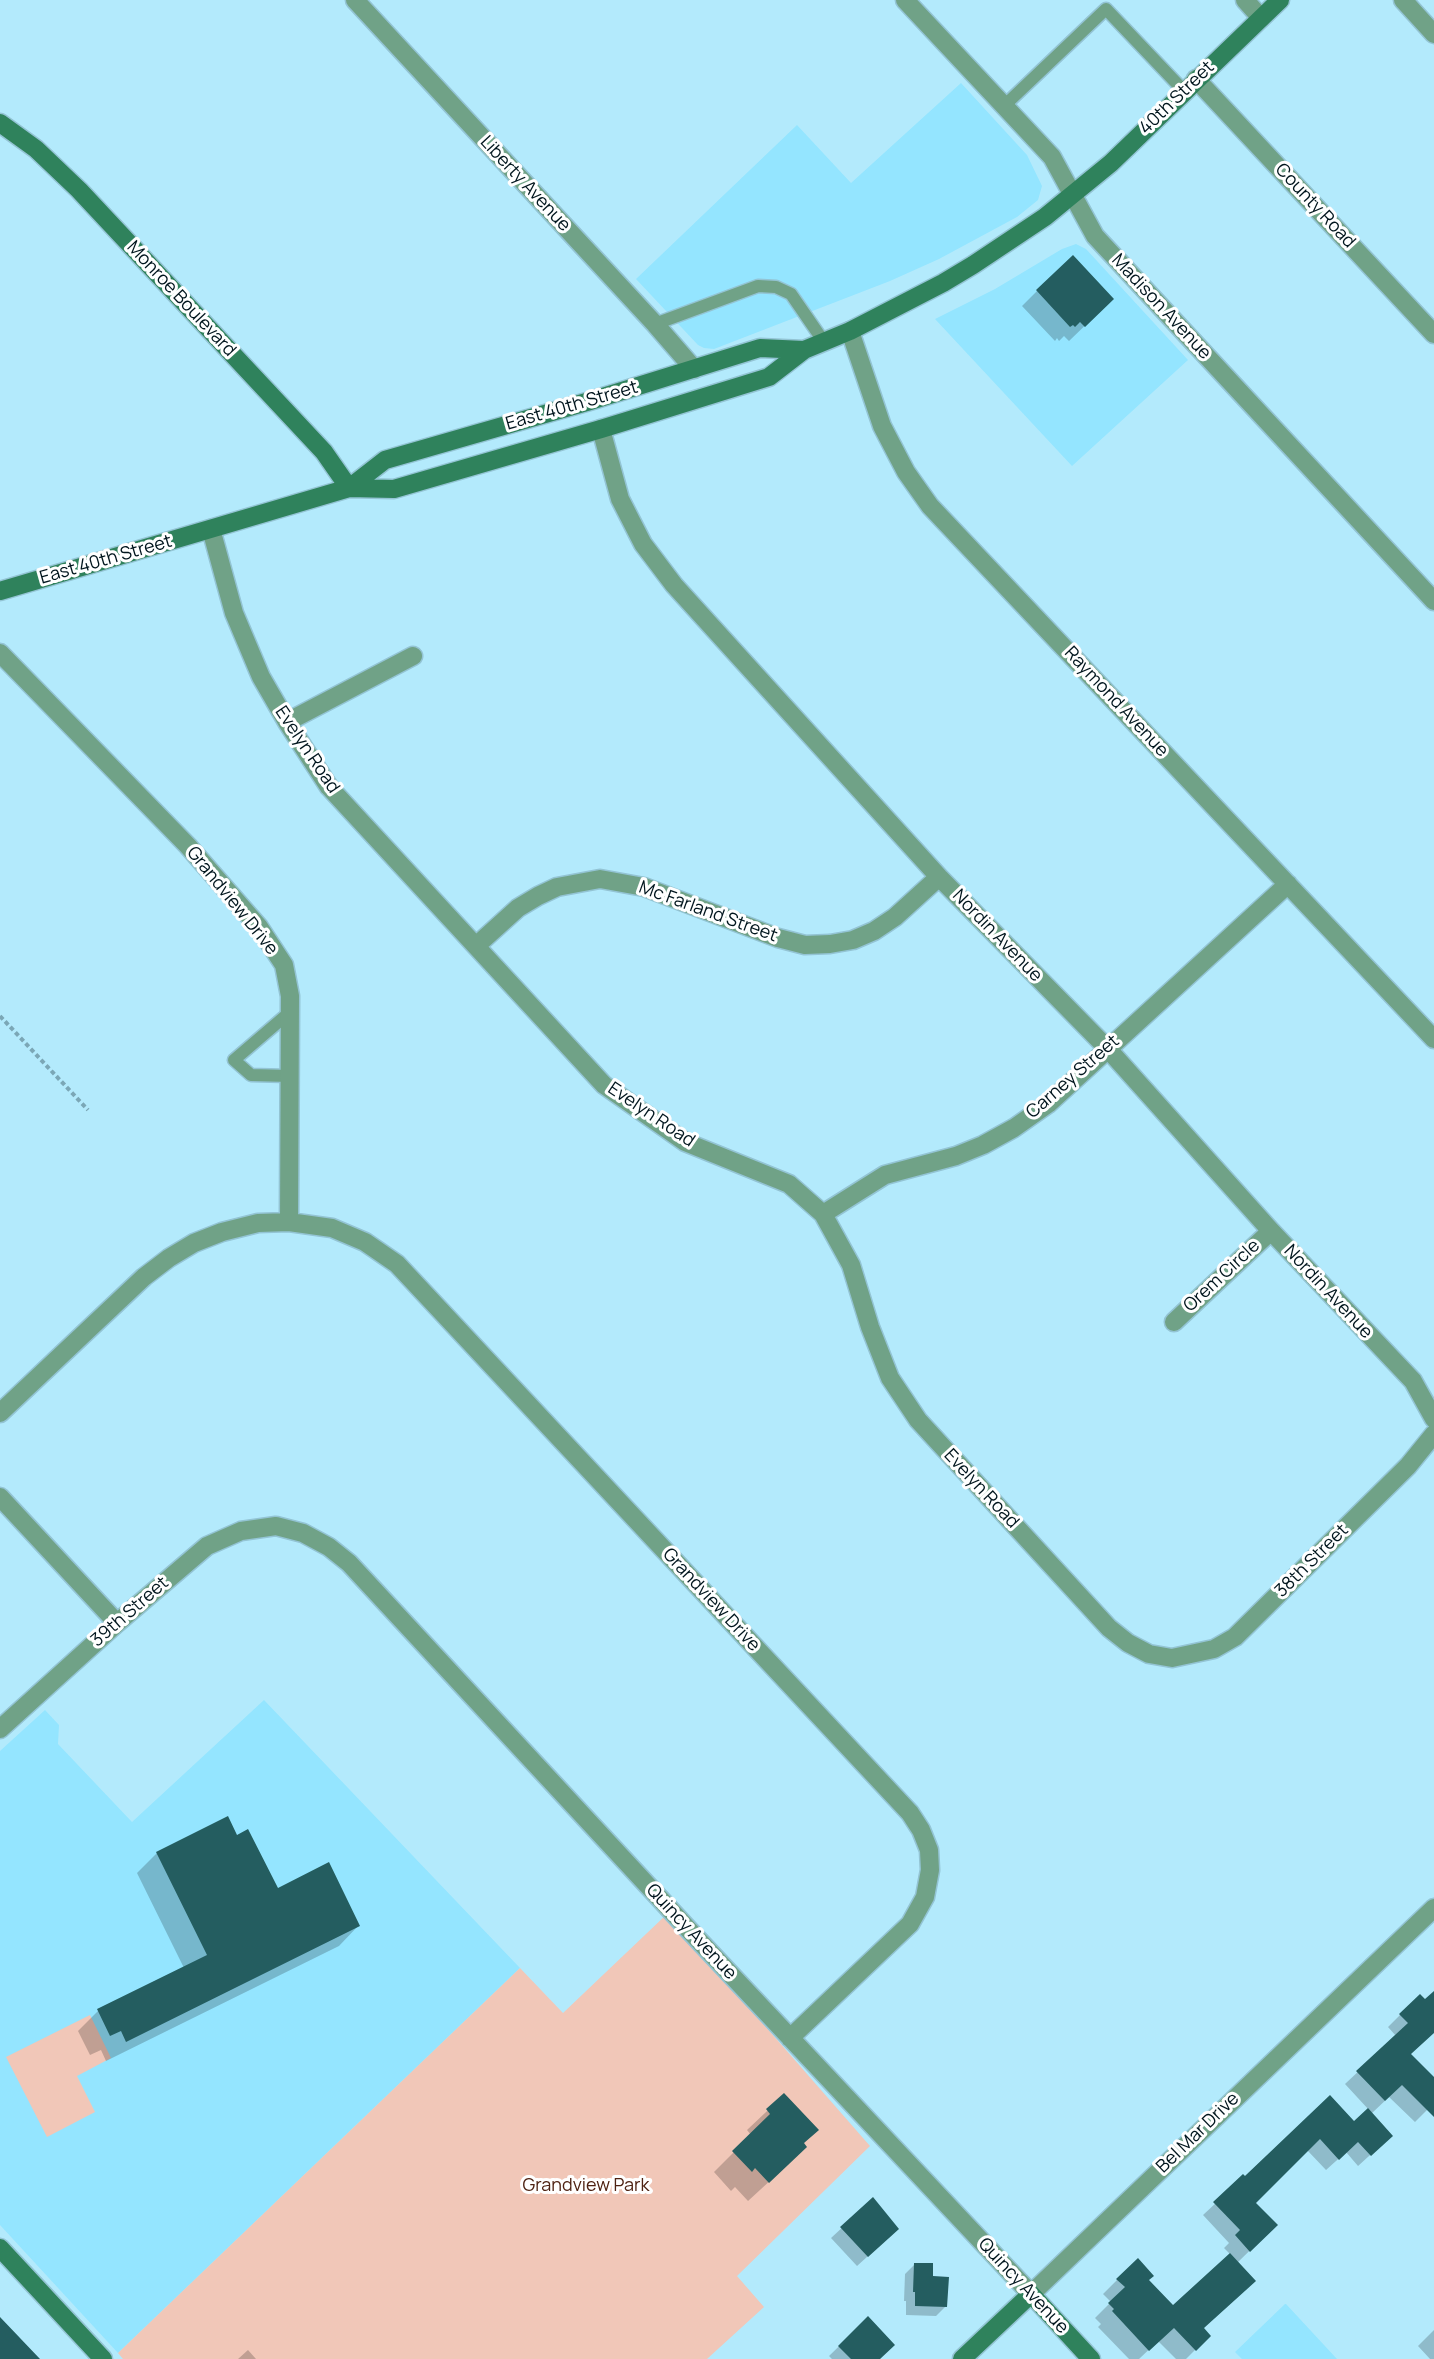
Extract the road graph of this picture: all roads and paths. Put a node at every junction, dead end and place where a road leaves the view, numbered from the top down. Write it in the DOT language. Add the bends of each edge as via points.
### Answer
graph roads {
  1 [pos="355,0"];
  2 [pos="905,0"];
  3 [pos="1245,0"];
  4 [pos="1280,0"];
  5 [pos="1403,0"];
  6 [pos="1261,18"];
  7 [pos="1434,34"];
  8 [pos="1190,85"];
  9 [pos="1004,106"];
  10 [pos="0,123"];
  11 [pos="1074,195"];
  12 [pos="655,324"];
  13 [pos="850,331"];
  14 [pos="1434,334"];
  15 [pos="824,342"];
  16 [pos="804,350"];
  17 [pos="693,369"];
  18 [pos="601,429"];
  19 [pos="349,488"];
  20 [pos="211,529"];
  21 [pos="0,591"];
  22 [pos="1434,601"];
  23 [pos="0,653"];
  24 [pos="413,656"];
  25 [pos="287,722"];
  26 [pos="939,877"];
  27 [pos="1288,884"];
  28 [pos="476,946"];
  29 [pos="290,1012"];
  30 [pos="0,1016"];
  31 [pos="1434,1039"];
  32 [pos="1107,1048"];
  33 [pos="290,1076"];
  34 [pos="88,1110"];
  35 [pos="823,1214"];
  36 [pos="289,1222"];
  37 [pos="1271,1231"];
  38 [pos="1174,1322"];
  39 [pos="0,1413"];
  40 [pos="1434,1419"];
  41 [pos="1434,1434"];
  42 [pos="0,1497"];
  43 [pos="276,1526"];
  44 [pos="117,1623"];
  45 [pos="1172,1658"];
  46 [pos="0,1729"];
  47 [pos="1434,1908"];
  48 [pos="790,2038"];
  49 [pos="1,2250"];
  50 [pos="1031,2294"];
  51 [pos="103,2359"];
  52 [pos="962,2359"];
  53 [pos="1091,2359"];
  1 -- 12 [label="street, Liberty Avenue"];
  2 -- 9 [label="street, Madison Avenue"];
  3 -- 6 [label="street"];
  4 -- 6 [label="main road, 40th Street"];
  5 -- 7 [label="street"];
  6 -- 8 [label="main road, 40th Street"];
  8 -- 9 [label="lane" via="1106,9"];
  8 -- 11 [label="main road, 40th Street"];
  8 -- 14 [label="street, County Road"];
  9 -- 11 [label="street, Madison Avenue" via="1053,157"];
  10 -- 19 [label="main road, Monroe Boulevard" via="36,149 79,190 324,452"];
  11 -- 13 [label="main road, East 40th Street" via="973,266"];
  11 -- 22 [label="street, Madison Avenue" via="1095,236"];
  12 -- 15 [label="lane" via="758,286 776,286 791,294"];
  12 -- 17 [label="street, Liberty Avenue"];
  13 -- 15 [label="main road, East 40th Street"];
  13 -- 27 [label="street, Raymond Avenue" via="882,426 906,472 930,506"];
  15 -- 16 [label="main road, East 40th Street"];
  16 -- 17 [label="main road, East 40th Street" via="760,348"];
  16 -- 18 [label="main road, East 40th Street" via="769,377"];
  17 -- 19 [label="main road, East 40th Street" via="385,460"];
  18 -- 19 [label="main road, East 40th Street" via="394,489"];
  18 -- 26 [label="street, Nordin Avenue" via="620,499 643,544 674,585"];
  19 -- 20 [label="main road, East 40th Street"];
  20 -- 21 [label="main road, East 40th Street"];
  20 -- 25 [label="street, Evelyn Road" via="234,613 261,676"];
  23 -- 29 [label="street, Grandview Drive" via="188,846 259,927 284,965"];
  24 -- 25 [label="street"];
  25 -- 28 [label="street, Evelyn Road" via="329,787"];
  26 -- 28 [label="street, Mc Farland Street" via="874,931 830,944 805,945 778,938 644,887 600,879 557,887 538,896 518,908"];
  26 -- 32 [label="street, Nordin Avenue"];
  27 -- 31 [label="street, Raymond Avenue"];
  27 -- 32 [label="street, Carney Street"];
  28 -- 35 [label="street, Evelyn Road" via="604,1085 685,1142 789,1184"];
  29 -- 33 [label="street, Grandview Drive"];
  29 -- 33 [label="lane" via="234,1060 251,1075"];
  30 -- 34 [label="path"];
  32 -- 35 [label="street, Carney Street" via="1048,1104 1014,1128 956,1156 885,1175"];
  32 -- 37 [label="street, Nordin Avenue"];
  33 -- 36 [label="street, Grandview Drive"];
  35 -- 45 [label="street, Evelyn Road" via="851,1265 890,1378 918,1420 1109,1629 1149,1654"];
  36 -- 39 [label="street, Grandview Drive" via="258,1223 222,1232 169,1258"];
  36 -- 48 [label="street, Grandview Drive" via="332,1228 365,1242 397,1264 910,1813 921,1830 929,1850 930,1870 925,1897 910,1924"];
  37 -- 38 [label="street, Orem Circle"];
  37 -- 40 [label="street, Nordin Avenue" via="1413,1381"];
  41 -- 45 [label="street, 38th Street" via="1408,1466 1235,1637 1214,1649"];
  42 -- 44 [label="street"];
  43 -- 44 [label="street, 39th Street" via="241,1531 207,1546"];
  43 -- 48 [label="street, Quincy Avenue" via="303,1533 349,1563"];
  44 -- 46 [label="street, 39th Street"];
  47 -- 50 [label="street, Bel Mar Drive"];
  48 -- 50 [label="street, Quincy Avenue"];
  49 -- 51 [label="main road"];
  50 -- 52 [label="main road, Bel Mar Drive"];
  50 -- 53 [label="main road, Quincy Avenue"];
}
